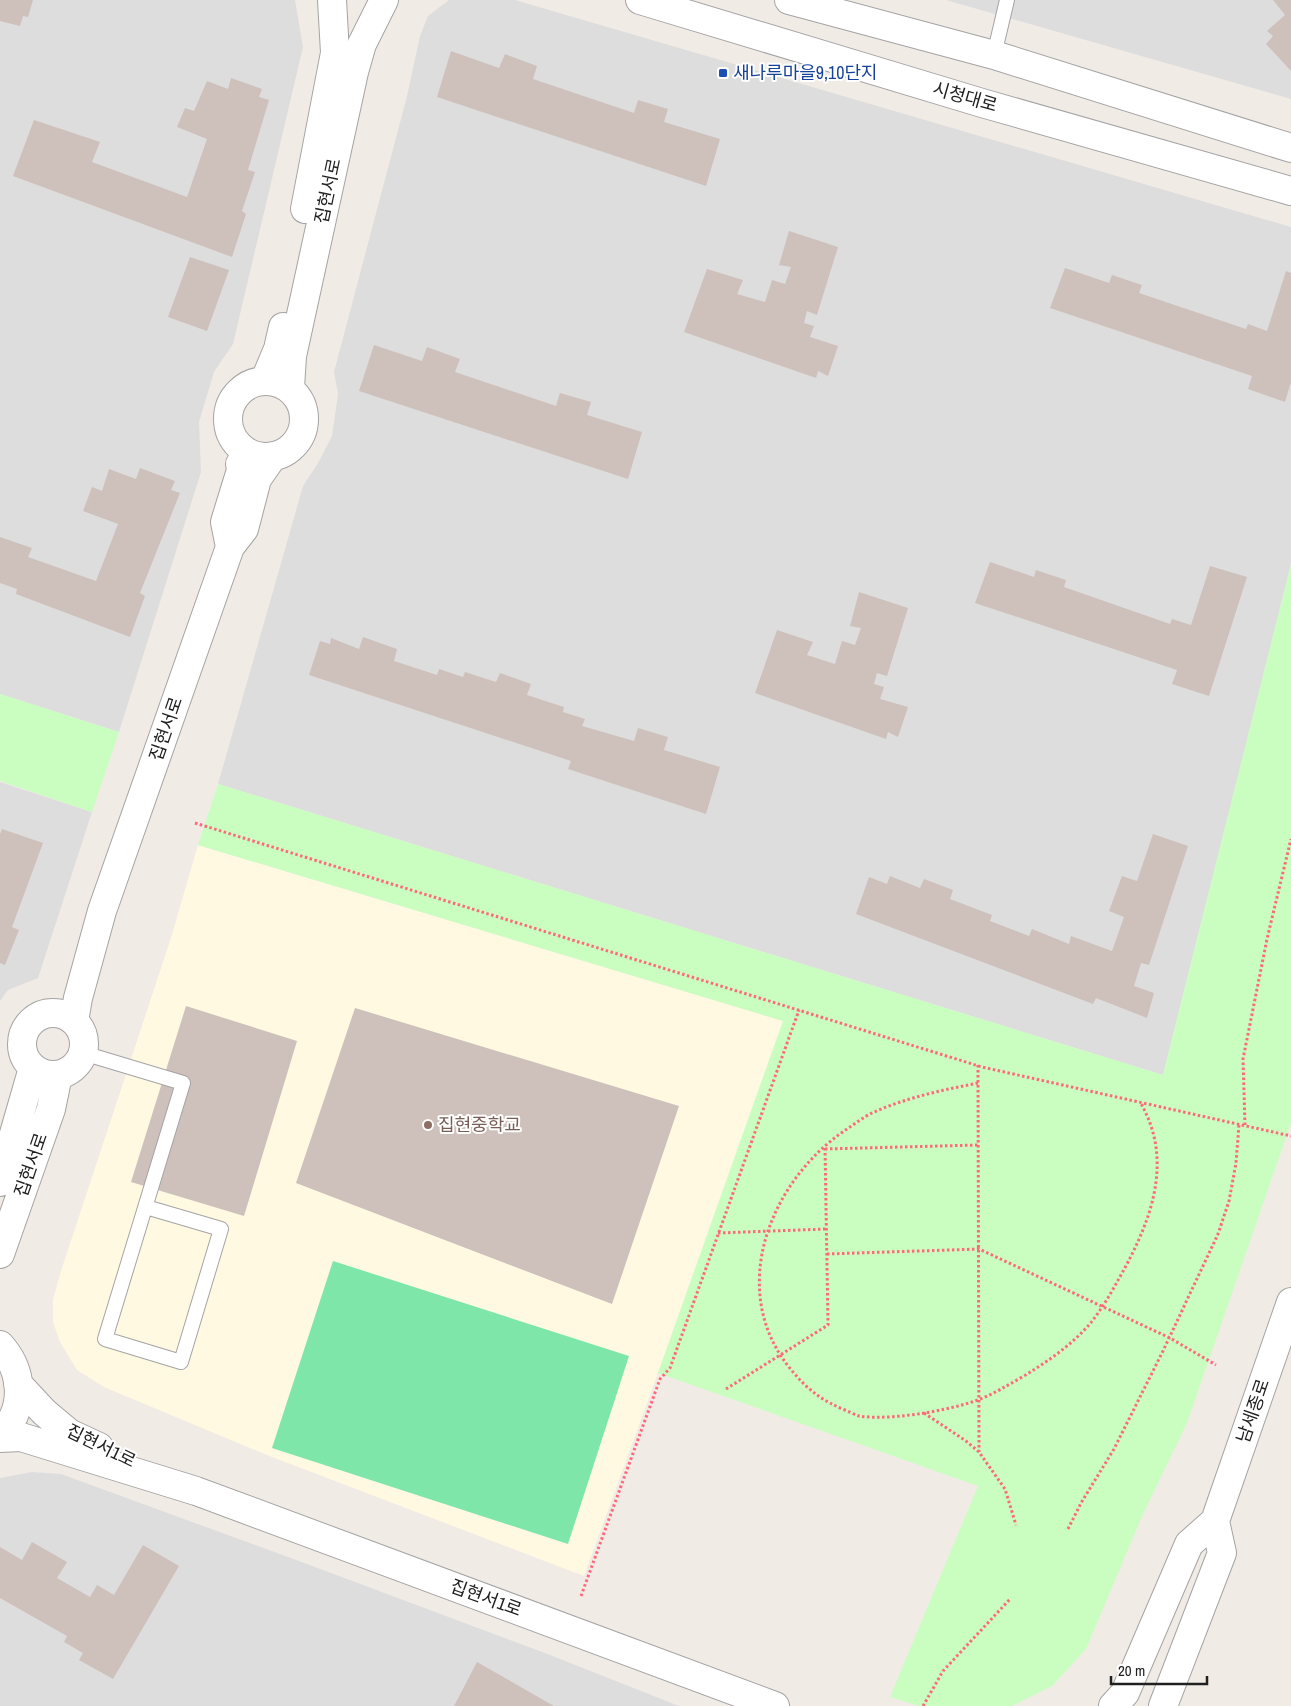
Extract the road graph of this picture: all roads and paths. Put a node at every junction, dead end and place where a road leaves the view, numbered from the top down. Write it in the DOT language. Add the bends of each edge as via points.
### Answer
graph roads {
  1 [pos="332,0"];
  2 [pos="384,0"];
  3 [pos="640,0"];
  4 [pos="789,0"];
  5 [pos="1007,1"];
  6 [pos="994,55"];
  7 [pos="1291,148"];
  8 [pos="1291,191"];
  9 [pos="277,384"];
  10 [pos="239,446"];
  11 [pos="273,456"];
  12 [pos="230,547"];
  13 [pos="195,823"];
  14 [pos="1291,839"];
  15 [pos="799,1010"];
  16 [pos="62,1017"];
  17 [pos="83,1053"];
  18 [pos="978,1065"];
  19 [pos="45,1072"];
  20 [pos="978,1084"];
  21 [pos="1140,1102"];
  22 [pos="1239,1125"];
  23 [pos="1245,1126"];
  24 [pos="1291,1136"];
  25 [pos="978,1146"];
  26 [pos="825,1147"];
  27 [pos="0,1182"];
  28 [pos="146,1207"];
  29 [pos="826,1230"];
  30 [pos="768,1231"];
  31 [pos="718,1233"];
  32 [pos="979,1249"];
  33 [pos="0,1254"];
  34 [pos="827,1254"];
  35 [pos="1291,1302"];
  36 [pos="1102,1306"];
  37 [pos="1170,1338"];
  38 [pos="0,1345"];
  39 [pos="781,1355"];
  40 [pos="1216,1365"];
  41 [pos="18,1384"];
  42 [pos="726,1390"];
  43 [pos="979,1400"];
  44 [pos="924,1413"];
  45 [pos="0,1436"];
  46 [pos="979,1452"];
  47 [pos="196,1491"];
  48 [pos="1215,1520"];
  49 [pos="1016,1525"];
  50 [pos="1068,1528"];
  51 [pos="582,1596"];
  52 [pos="1011,1598"];
  53 [pos="775,1706"];
  54 [pos="923,1706"];
  55 [pos="1113,1706"];
  56 [pos="1163,1706"];
  1 -- 9 [label="street, 집현서로" via="335,52 278,349"];
  2 -- 9 [label="street, 집현서로" via="362,44 354,72 292,356"];
  3 -- 8 [label="street, 시청대로"];
  4 -- 6 [label="street"];
  5 -- 6 [label="lane"];
  6 -- 7 [label="street"];
  9 -- 10 [label="street" via="252,383 232,400 228,425"];
  9 -- 11 [label="street" via="299,398 305,423 294,446"];
  10 -- 11 [label="street" via="261,457"];
  10 -- 12 [label="street" via="241,470 225,522"];
  11 -- 12 [label="street, 집현서로" via="257,479 244,529"];
  12 -- 16 [label="street, 집현서로" via="102,911 78,998"];
  13 -- 15 [label="path"];
  14 -- 23 [label="path" via="1243,1059"];
  15 -- 18 [label="path"];
  15 -- 31 [label="path"];
  16 -- 17 [label="street" via="82,1033"];
  16 -- 19 [label="street" via="39,1016 31,1022 24,1036 22,1051 26,1060"];
  17 -- 19 [label="street" via="72,1070"];
  17 -- 28 [label="lane" via="183,1083"];
  18 -- 20 [label="path"];
  18 -- 21 [label="path"];
  19 -- 27 [label="street, 집현서로"];
  19 -- 33 [label="street, 집현서로" via="51,1109"];
  20 -- 25 [label="path"];
  20 -- 26 [label="path" via="931,1092 871,1113 832,1138"];
  21 -- 22 [label="path"];
  21 -- 36 [label="path" via="1156,1144 1157,1178 1149,1216 1136,1249"];
  22 -- 23 [label="path"];
  22 -- 37 [label="path" via="1229,1201 1218,1234"];
  23 -- 24 [label="path"];
  25 -- 26 [label="path"];
  25 -- 32 [label="path"];
  26 -- 29 [label="path"];
  26 -- 30 [label="path" via="802,1168 784,1194"];
  28 -- 28 [label="lane" via="105,1339 181,1362 221,1230"];
  29 -- 30 [label="path"];
  29 -- 34 [label="path"];
  30 -- 31 [label="path"];
  30 -- 39 [label="path" via="761,1257 759,1294 766,1324"];
  31 -- 51 [label="path" via="670,1368 660,1379"];
  32 -- 34 [label="path"];
  32 -- 36 [label="path"];
  32 -- 43 [label="path"];
  34 -- 39 [label="path" via="828,1325"];
  35 -- 48 [label="street, 남세종로"];
  36 -- 37 [label="path"];
  36 -- 43 [label="path" via="1092,1322 1031,1372"];
  37 -- 40 [label="path"];
  37 -- 50 [label="path" via="1114,1449"];
  38 -- 41 [label="street" via="9,1355"];
  39 -- 42 [label="path"];
  39 -- 44 [label="path" via="804,1385 826,1402 859,1416 900,1417"];
  41 -- 45 [label="street" via="20,1395 15,1415"];
  41 -- 47 [label="street, 집현서1로" via="69,1433"];
  43 -- 44 [label="path"];
  43 -- 46 [label="path"];
  44 -- 46 [label="path"];
  45 -- 47 [label="street, 집현서1로" via="21,1436"];
  46 -- 49 [label="path" via="1005,1489"];
  47 -- 53 [label="street, 집현서1로"];
  48 -- 55 [label="street, 남세종로" via="1189,1544 1125,1693"];
  48 -- 56 [label="street" via="1222,1553"];
  52 -- 54 [label="path" via="943,1671"];
}
